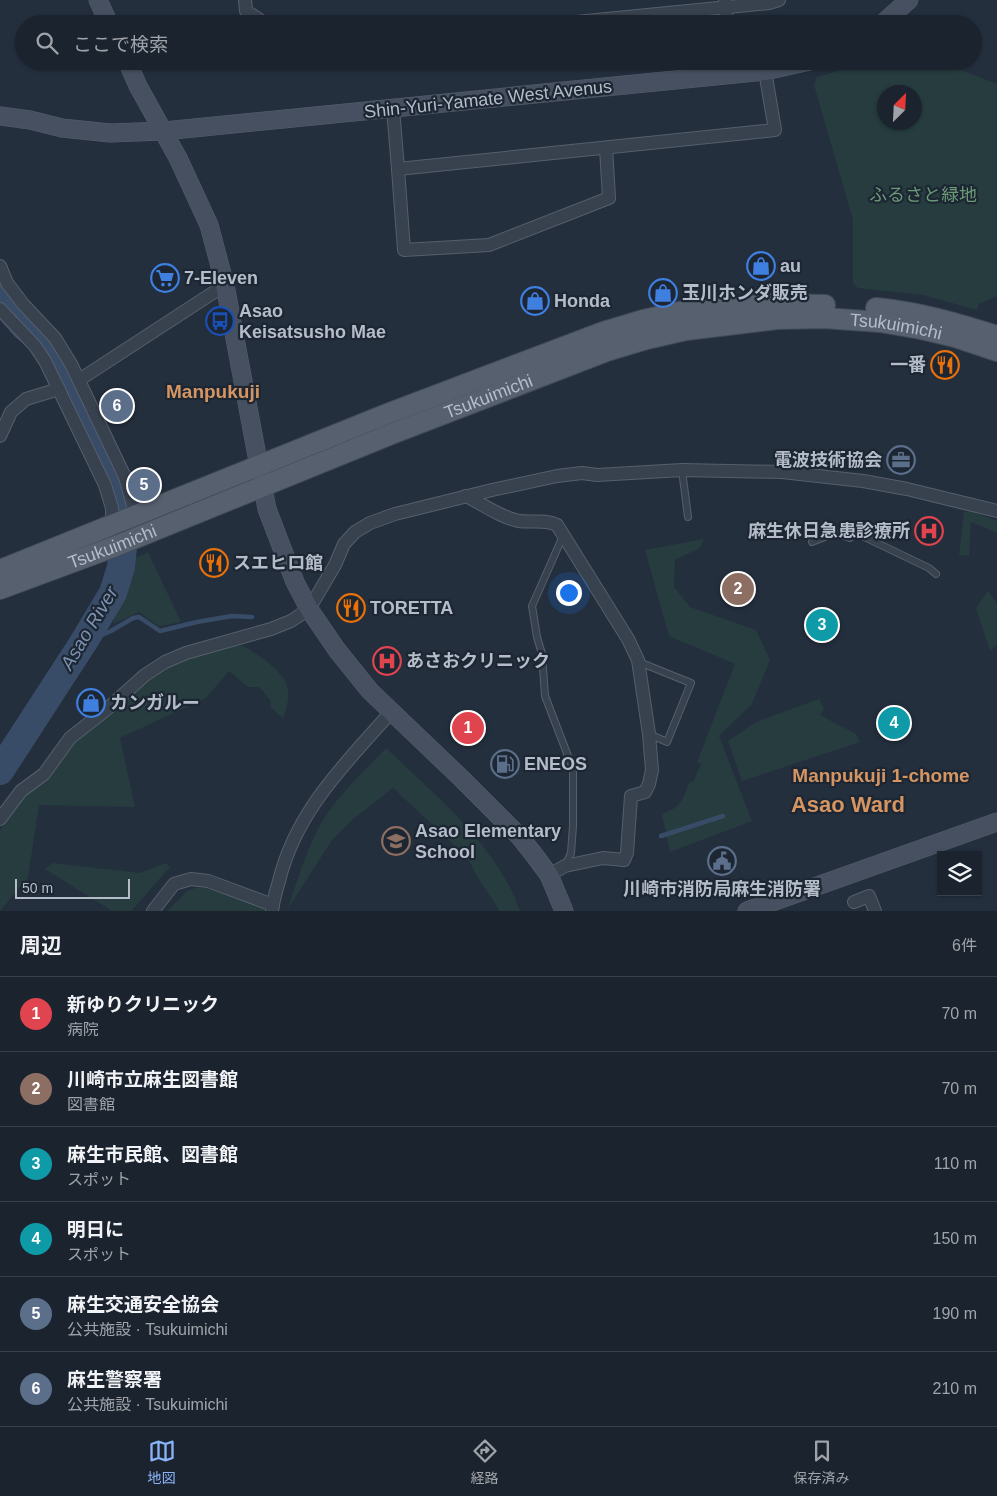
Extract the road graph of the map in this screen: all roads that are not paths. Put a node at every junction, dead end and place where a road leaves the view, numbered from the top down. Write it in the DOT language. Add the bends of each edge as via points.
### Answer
graph roads {
  1 [pos="98,0"];
  2 [pos="246,0"];
  3 [pos="779,0"];
  4 [pos="909,0"];
  5 [pos="725,4"];
  6 [pos="105,15"];
  7 [pos="252,15"];
  8 [pos="632,15"];
  9 [pos="892,15"];
  10 [pos="131,70"];
  11 [pos="713,70"];
  12 [pos="753,70"];
  13 [pos="770,70"];
  14 [pos="765,71"];
  15 [pos="393,108"];
  16 [pos="0,116"];
  17 [pos="164,131"];
  18 [pos="606,148"];
  19 [pos="398,169"];
  20 [pos="0,266"];
  21 [pos="225,285"];
  22 [pos="0,310"];
  23 [pos="997,336"];
  24 [pos="997,351"];
  25 [pos="79,380"];
  26 [pos="59,389"];
  27 [pos="84,397"];
  28 [pos="68,403"];
  29 [pos="0,436"];
  30 [pos="258,466"];
  31 [pos="682,470"];
  32 [pos="262,486"];
  33 [pos="466,496"];
  34 [pos="997,511"];
  35 [pos="688,517"];
  36 [pos="123,521"];
  37 [pos="564,535"];
  38 [pos="812,542"];
  39 [pos="0,570"];
  40 [pos="936,574"];
  41 [pos="0,589"];
  42 [pos="309,609"];
  43 [pos="639,662"];
  44 [pos="391,712"];
  45 [pos="649,734"];
  46 [pos="0,819"];
  47 [pos="997,822"];
  48 [pos="565,866"];
  49 [pos="549,875"];
  50 [pos="854,902"];
  51 [pos="273,908"];
  52 [pos="153,911"];
  53 [pos="564,911"];
  54 [pos="747,911"];
  55 [pos="875,911"];
  1 -- 6 [label="street"];
  2 -- 7 [label="street" via="246,11"];
  3 -- 5 [label="street"];
  4 -- 9 [label="street"];
  5 -- 8 [label="street"];
  10 -- 17 [label="street"];
  11 -- 15 [label="street, Shin-Yuri-Yamate West Avenus"];
  12 -- 14 [label="street, Shin-Yuri-Yamate West Avenus"];
  13 -- 14 [label="street, Shin-Yuri-Yamate West Avenus"];
  14 -- 18 [label="street" via="775,130"];
  15 -- 17 [label="street, Shin-Yuri-Yamate West Avenus"];
  15 -- 19 [label="street"];
  16 -- 17 [label="street, Shin-Yuri-Yamate West Avenus" via="110,133"];
  17 -- 21 [label="street" via="209,225"];
  18 -- 19 [label="street"];
  18 -- 19 [label="street" via="609,198 490,245 404,250"];
  20 -- 25 [label="street" via="7,283 23,304 55,338"];
  21 -- 25 [label="street"];
  21 -- 30 [label="street"];
  22 -- 26 [label="street" via="35,346"];
  23 -- 30 [label="main road, Tsukuimichi" via="915,313 850,306 773,304 684,311 603,332"];
  24 -- 32 [label="main road, Tsukuimichi" via="921,329 852,319 778,319 686,330 607,351"];
  25 -- 27 [label="street"];
  26 -- 28 [label="street"];
  26 -- 29 [label="street" via="26,399 11,412"];
  27 -- 28 [label="street"];
  27 -- 36 [label="street" via="125,477"];
  28 -- 36 [label="street" via="112,508"];
  30 -- 32 [label="street"];
  30 -- 36 [label="main road, Tsukuimichi"];
  31 -- 33 [label="street" via="557,476"];
  31 -- 34 [label="street" via="782,472 863,481"];
  31 -- 35 [label="lane"];
  32 -- 41 [label="main road, Tsukuimichi"];
  32 -- 42 [label="street" via="267,509 291,573"];
  33 -- 37 [label="street" via="518,521 552,522"];
  33 -- 42 [label="street" via="395,514 355,532 344,544 336,565"];
  36 -- 39 [label="main road, Tsukuimichi"];
  37 -- 43 [label="street"];
  37 -- 48 [label="lane" via="532,606 542,654 545,696 573,769 571,853"];
  38 -- 40 [label="lane" via="835,533 850,538 856,533 930,568"];
  42 -- 44 [label="street" via="370,691"];
  42 -- 46 [label="street" via="271,629 186,653 145,675 70,738 44,774 21,791"];
  43 -- 45 [label="street"];
  43 -- 45 [label="lane" via="691,683 667,742"];
  44 -- 49 [label="street" via="520,838"];
  44 -- 51 [label="street" via="328,783 303,820 282,866"];
  45 -- 48 [label="street" via="652,770 645,792 631,796 624,860 602,858"];
  47 -- 54 [label="street"];
  48 -- 49 [label="street"];
  49 -- 53 [label="street"];
  50 -- 55 [label="street" via="869,896"];
  51 -- 52 [label="street" via="208,880 191,879 174,884"];
}
